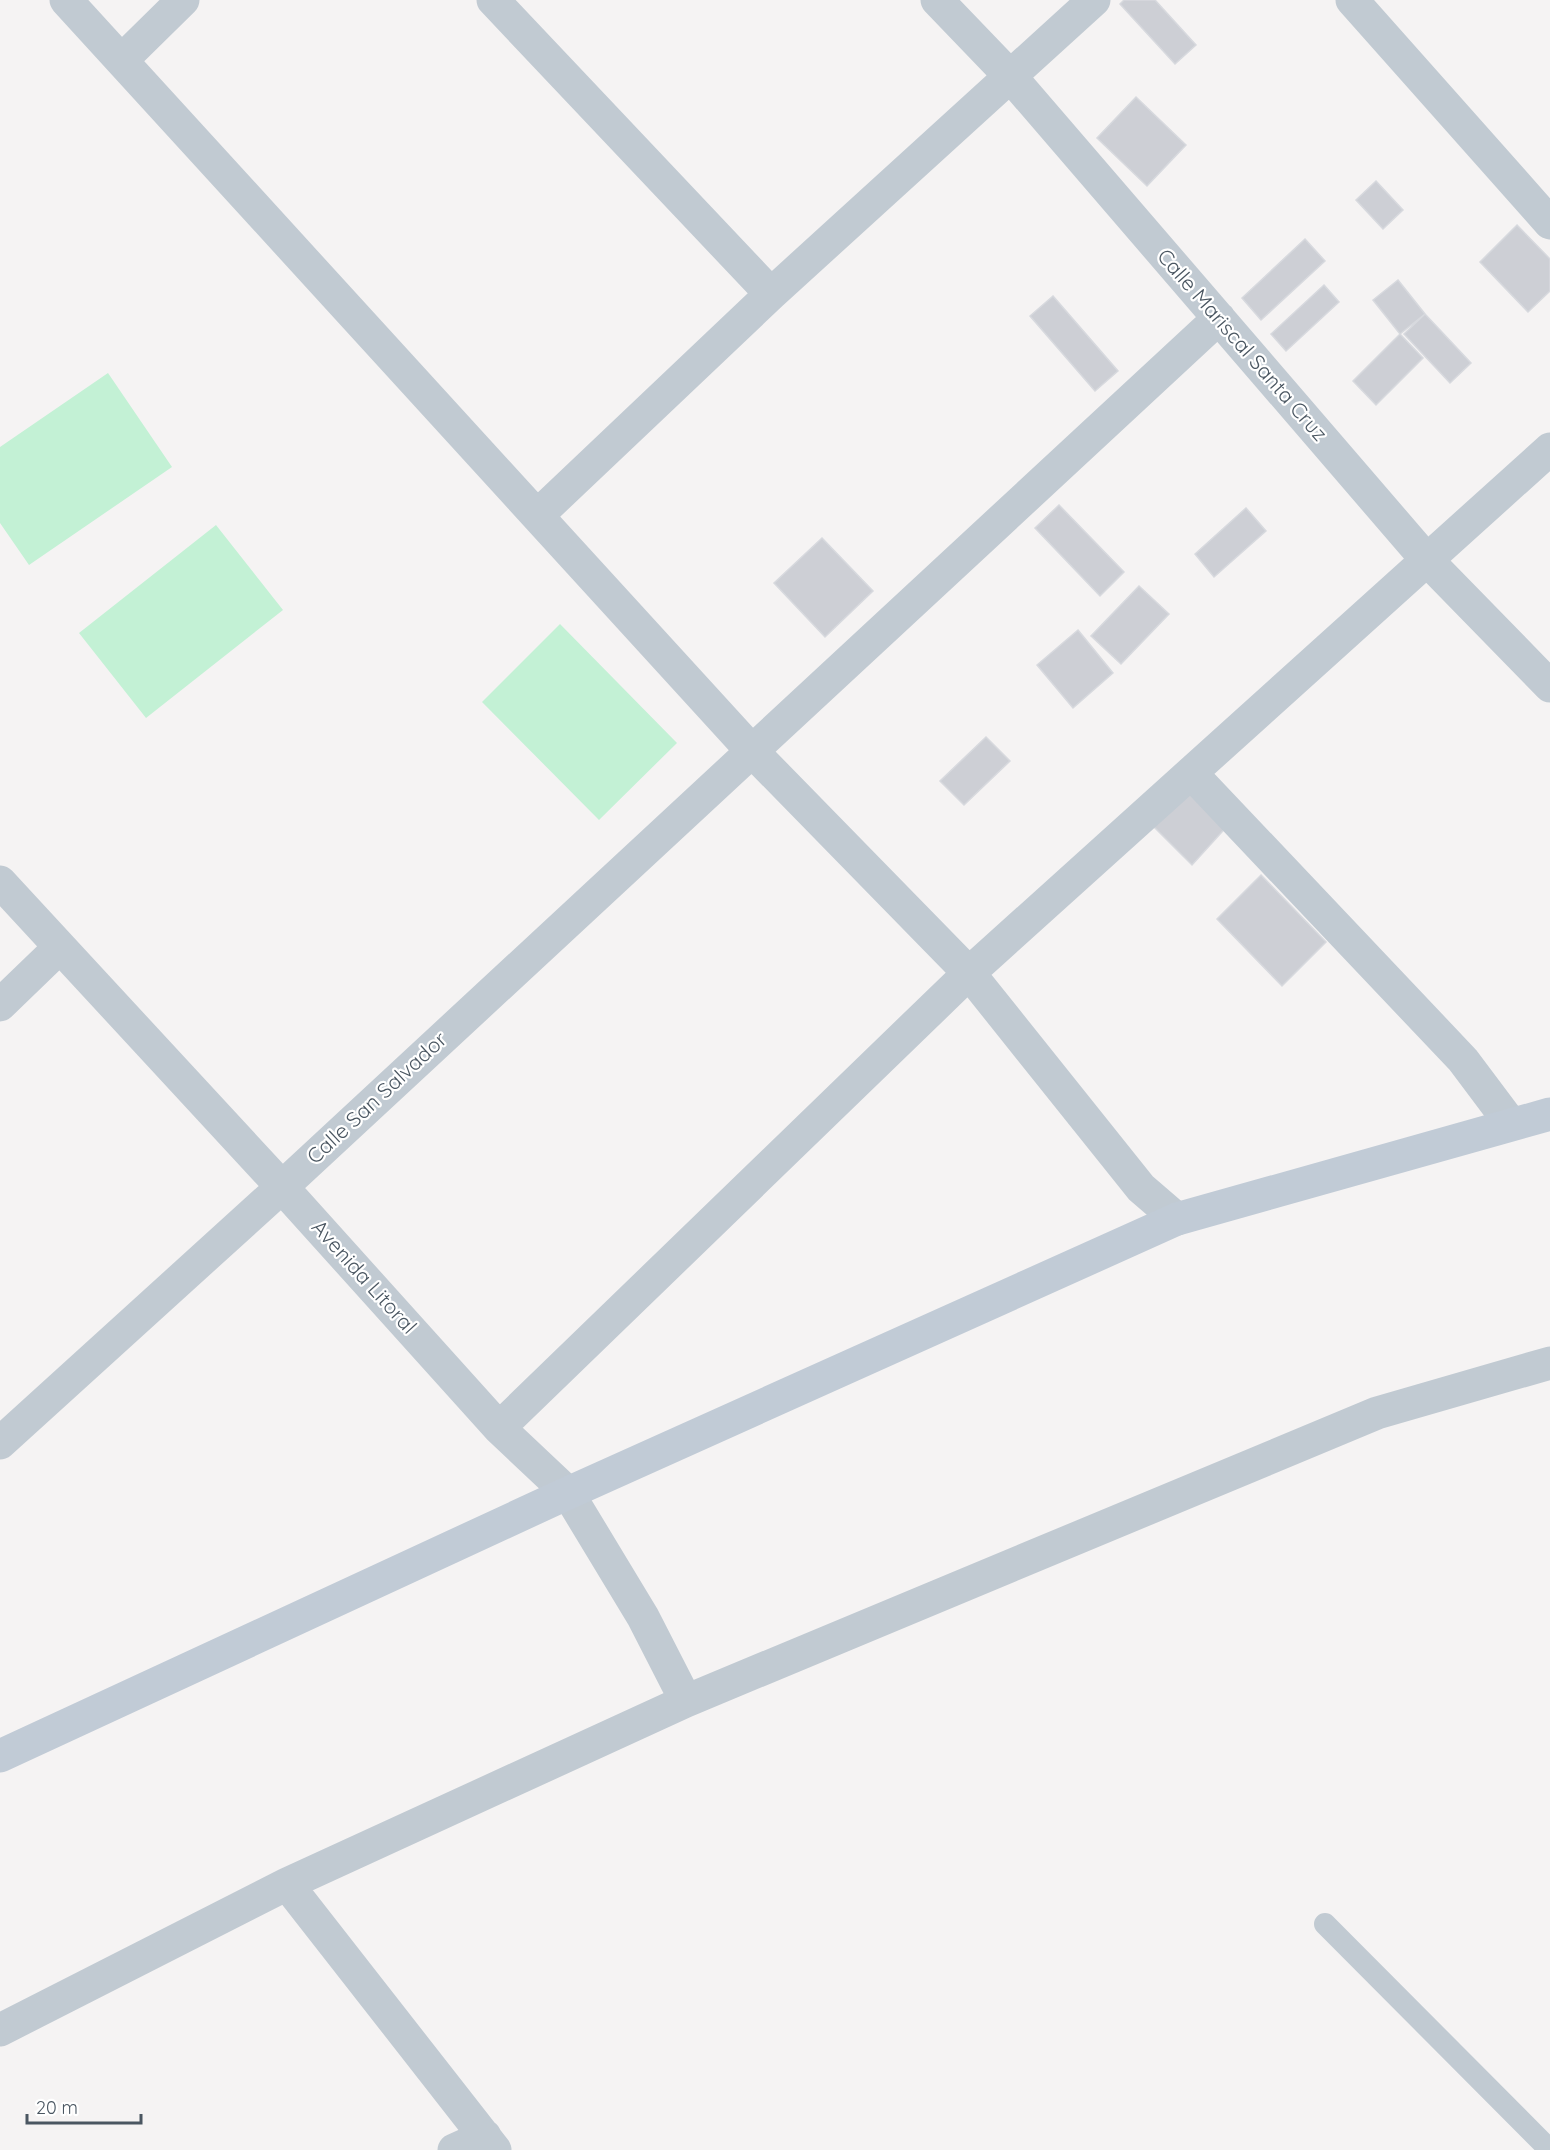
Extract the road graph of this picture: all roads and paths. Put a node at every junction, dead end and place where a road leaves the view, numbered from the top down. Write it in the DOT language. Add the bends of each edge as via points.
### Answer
graph roads {
  1 [pos="66,0"];
  2 [pos="183,0"];
  3 [pos="493,0"];
  4 [pos="937,0"];
  5 [pos="1094,0"];
  6 [pos="1352,0"];
  7 [pos="122,60"];
  8 [pos="1011,77"];
  9 [pos="1550,223"];
  10 [pos="771,294"];
  11 [pos="1219,318"];
  12 [pos="1550,448"];
  13 [pos="538,515"];
  14 [pos="1426,559"];
  15 [pos="1550,686"];
  16 [pos="751,750"];
  17 [pos="1192,774"];
  18 [pos="0,882"];
  19 [pos="60,947"];
  20 [pos="969,974"];
  21 [pos="0,1005"];
  22 [pos="1550,1114"];
  23 [pos="1511,1124"];
  24 [pos="282,1187"];
  25 [pos="1177,1219"];
  26 [pos="1550,1363"];
  27 [pos="500,1428"];
  28 [pos="0,1443"];
  29 [pos="568,1494"];
  30 [pos="687,1701"];
  31 [pos="0,1756"];
  32 [pos="287,1884"];
  33 [pos="1325,1924"];
  34 [pos="0,2030"];
  35 [pos="490,2143"];
  36 [pos="454,2150"];
  37 [pos="1550,2150"];
  1 -- 7 [label="street"];
  2 -- 7 [label="street"];
  3 -- 10 [label="street"];
  4 -- 8 [label="street, Calle Mariscal Santa Cruz"];
  5 -- 8 [label="street"];
  6 -- 9 [label="street"];
  7 -- 13 [label="street"];
  8 -- 10 [label="street"];
  8 -- 11 [label="street, Calle Mariscal Santa Cruz"];
  10 -- 13 [label="street"];
  11 -- 14 [label="street, Calle Mariscal Santa Cruz"];
  11 -- 16 [label="street, Calle San Salvador"];
  12 -- 14 [label="street"];
  13 -- 16 [label="street"];
  14 -- 15 [label="street, Calle Mariscal Santa Cruz"];
  14 -- 17 [label="street"];
  16 -- 20 [label="street"];
  16 -- 24 [label="street, Calle San Salvador"];
  17 -- 20 [label="street"];
  17 -- 23 [label="street" via="1463,1060"];
  18 -- 19 [label="street, Avenida Litoral"];
  19 -- 21 [label="street"];
  19 -- 24 [label="street, Avenida Litoral"];
  20 -- 25 [label="street" via="1141,1188"];
  20 -- 27 [label="street"];
  22 -- 23 [label="street"];
  23 -- 25 [label="street"];
  24 -- 27 [label="street, Avenida Litoral"];
  24 -- 28 [label="street, Calle San Salvador"];
  25 -- 29 [label="street"];
  26 -- 30 [label="street" via="1377,1413"];
  27 -- 29 [label="street, Avenida Litoral"];
  29 -- 30 [label="street, Avenida Litoral" via="643,1617"];
  29 -- 31 [label="street"];
  30 -- 32 [label="street"];
  32 -- 34 [label="street"];
  32 -- 35 [label="street"];
  33 -- 37 [label="lane"];
  35 -- 36 [label="street"];
}
